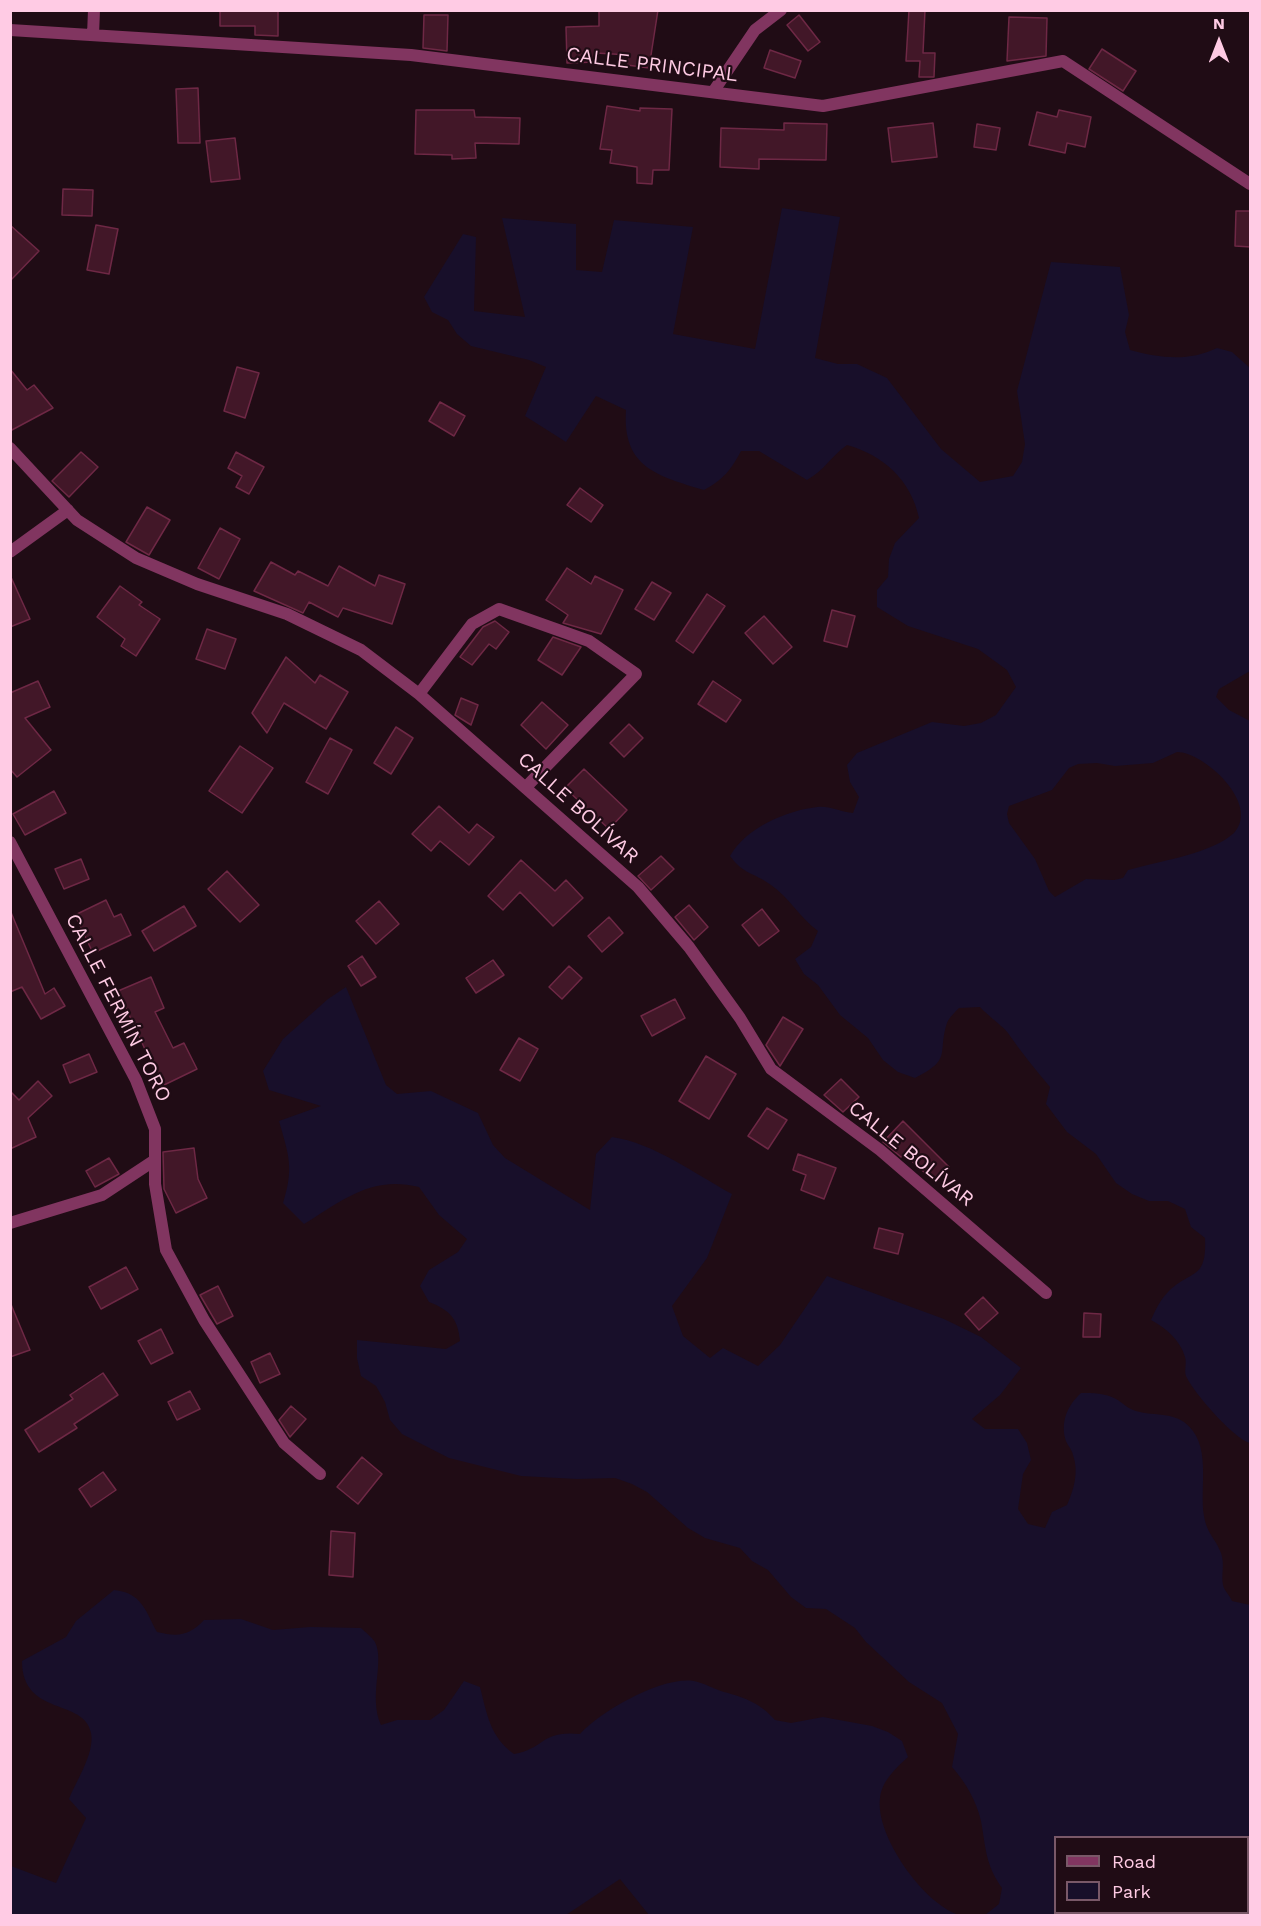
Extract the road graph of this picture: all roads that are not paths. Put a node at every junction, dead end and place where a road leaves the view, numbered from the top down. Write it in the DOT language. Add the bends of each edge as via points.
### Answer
graph roads {
  1 [pos="94,10"];
  2 [pos="781,10"];
  3 [pos="10,30"];
  4 [pos="93,35"];
  5 [pos="713,92"];
  6 [pos="1251,184"];
  7 [pos="10,448"];
  8 [pos="68,510"];
  9 [pos="10,552"];
  10 [pos="418,694"];
  11 [pos="526,787"];
  12 [pos="10,842"];
  13 [pos="155,1160"];
  14 [pos="10,1223"];
  15 [pos="1046,1293"];
  16 [pos="320,1474"];
  1 -- 4 [label="street"];
  2 -- 5 [label="street" via="755,30"];
  3 -- 4 [label="street, CALLE PRINCIPAL"];
  4 -- 5 [label="street, CALLE PRINCIPAL" via="411,56"];
  5 -- 6 [label="street, CALLE PRINCIPAL" via="823,105 1063,62"];
  7 -- 8 [label="street, CALLE BOLÍVAR"];
  8 -- 9 [label="street"];
  8 -- 10 [label="street, CALLE BOLÍVAR" via="136,558 197,584 287,614 361,650"];
  10 -- 11 [label="street, CALLE BOLÍVAR"];
  10 -- 11 [label="street" via="472,624 499,609 589,640 636,674"];
  11 -- 15 [label="street, CALLE BOLÍVAR" via="638,887 689,947 740,1018 771,1070 880,1150"];
  12 -- 13 [label="street, CALLE FERMÍN TORO" via="136,1080 155,1129"];
  13 -- 14 [label="street" via="102,1195"];
  13 -- 16 [label="street, CALLE FERMÍN TORO" via="166,1250 204,1320 284,1443"];
}
